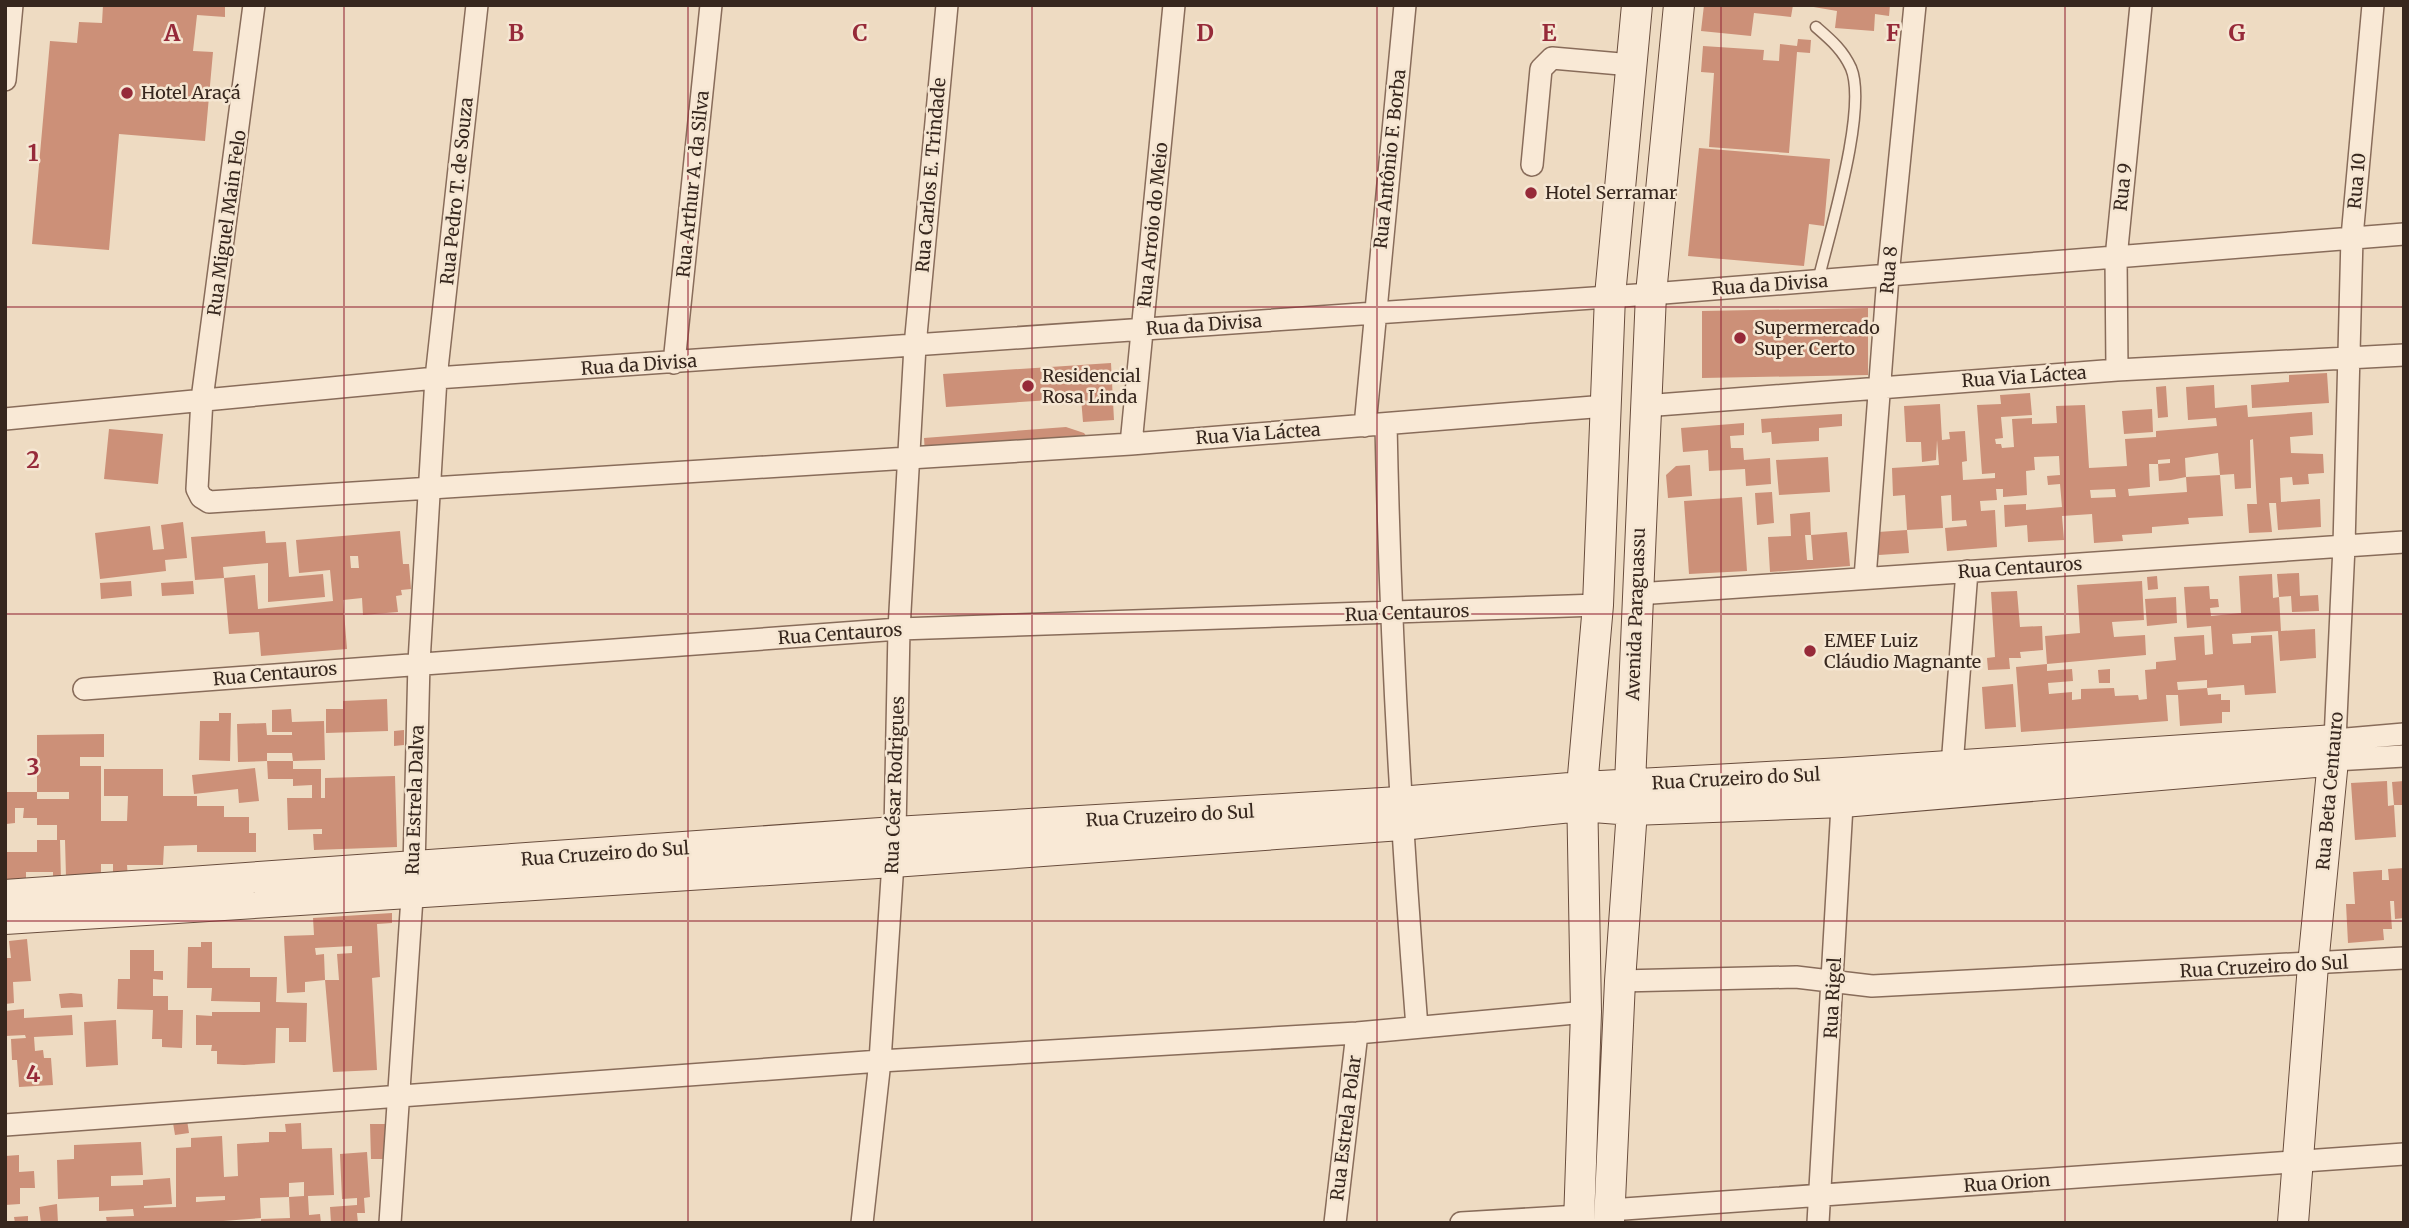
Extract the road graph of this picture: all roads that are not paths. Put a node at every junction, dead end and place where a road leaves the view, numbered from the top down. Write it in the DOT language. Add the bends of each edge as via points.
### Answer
graph roads {
  1 [pos="12,5"];
  2 [pos="254,5"];
  3 [pos="477,5"];
  4 [pos="711,5"];
  5 [pos="947,5"];
  6 [pos="1174,5"];
  7 [pos="1405,5"];
  8 [pos="1637,5"];
  9 [pos="1679,5"];
  10 [pos="1914,5"];
  11 [pos="2141,5"];
  12 [pos="2373,5"];
  13 [pos="1816,27"];
  14 [pos="1632,65"];
  15 [pos="5,80"];
  16 [pos="1532,165"];
  17 [pos="2404,234"];
  18 [pos="2352,237"];
  19 [pos="2116,258"];
  20 [pos="1888,276"];
  21 [pos="1818,281"];
  22 [pos="1650,293"];
  23 [pos="1610,296"];
  24 [pos="1374,314"];
  25 [pos="1143,330"];
  26 [pos="915,346"];
  27 [pos="2404,355"];
  28 [pos="2348,358"];
  29 [pos="674,363"];
  30 [pos="2117,370"];
  31 [pos="436,378"];
  32 [pos="1880,387"];
  33 [pos="202,399"];
  34 [pos="1606,406"];
  35 [pos="1644,406"];
  36 [pos="5,419"];
  37 [pos="1376,425"];
  38 [pos="1131,444"];
  39 [pos="909,456"];
  40 [pos="431,486"];
  41 [pos="2404,542"];
  42 [pos="2344,546"];
  43 [pos="1967,571"];
  44 [pos="1865,578"];
  45 [pos="1637,594"];
  46 [pos="1598,605"];
  47 [pos="1390,614"];
  48 [pos="899,629"];
  49 [pos="419,662"];
  50 [pos="84,689"];
  51 [pos="2404,734"];
  52 [pos="2335,750"];
  53 [pos="2404,755"];
  54 [pos="1952,766"];
  55 [pos="1843,788"];
  56 [pos="1581,797"];
  57 [pos="1631,797"];
  58 [pos="1400,814"];
  59 [pos="895,832"];
  60 [pos="1118,832"];
  61 [pos="893,862"];
  62 [pos="571,870"];
  63 [pos="413,881"];
  64 [pos="5,895"];
  65 [pos="99,901"];
  66 [pos="5,919"];
  67 [pos="2404,958"];
  68 [pos="2313,965"];
  69 [pos="1620,981"];
  70 [pos="1834,981"];
  71 [pos="1586,1012"];
  72 [pos="1417,1027"];
  73 [pos="1357,1033"];
  74 [pos="880,1061"];
  75 [pos="399,1098"];
  76 [pos="5,1125"];
  77 [pos="2404,1154"];
  78 [pos="2297,1162"];
  79 [pos="1820,1197"];
  80 [pos="1610,1217"];
  81 [pos="1579,1219"];
  82 [pos="390,1223"];
  83 [pos="862,1223"];
  84 [pos="1335,1223"];
  85 [pos="1461,1223"];
  86 [pos="1818,1223"];
  87 [pos="2293,1223"];
  1 -- 15 [label="street"];
  2 -- 33 [label="street, Rua Miguel Main Felo"];
  3 -- 31 [label="street, Rua Pedro T. de Souza"];
  4 -- 29 [label="street, Rua Arthur A. da Silva"];
  5 -- 26 [label="street, Rua Carlos E. Trindade"];
  6 -- 25 [label="street, Rua Arroio do Meio"];
  7 -- 24 [label="street, Rua Antônio F. Borba"];
  8 -- 14 [label="street"];
  9 -- 22 [label="street, Avenida Paraguassu"];
  10 -- 20 [label="street, Rua 8"];
  11 -- 19 [label="street, Rua 9"];
  12 -- 18 [label="street, Rua 10"];
  13 -- 21 [label="lane" via="1840,48 1852,71 1855,117"];
  14 -- 16 [label="street" via="1552,58 1546,62 1541,69"];
  14 -- 23 [label="street"];
  17 -- 18 [label="street, Rua da Divisa"];
  18 -- 19 [label="street, Rua da Divisa"];
  18 -- 28 [label="street, Rua 10"];
  19 -- 20 [label="street, Rua da Divisa"];
  19 -- 30 [label="street, Rua 9"];
  20 -- 21 [label="street, Rua da Divisa"];
  20 -- 32 [label="street, Rua 8"];
  21 -- 22 [label="street, Rua da Divisa"];
  22 -- 23 [label="street, Rua da Divisa"];
  22 -- 35 [label="street, Avenida Paraguassu"];
  23 -- 24 [label="street, Rua da Divisa"];
  23 -- 34 [label="street"];
  24 -- 25 [label="street, Rua da Divisa"];
  24 -- 37 [label="street, Rua Antônio F. Borba"];
  25 -- 26 [label="street, Rua da Divisa"];
  25 -- 38 [label="street, Rua Arroio do Meio"];
  26 -- 29 [label="street, Rua da Divisa"];
  26 -- 39 [label="street, Rua César Rodrigues"];
  27 -- 28 [label="street, Rua Via Láctea"];
  28 -- 30 [label="street, Rua Via Láctea"];
  28 -- 42 [label="street, Rua Beta Centauro"];
  29 -- 31 [label="street, Rua da Divisa"];
  30 -- 32 [label="street, Rua Via Láctea"];
  31 -- 33 [label="street, Rua da Divisa"];
  31 -- 40 [label="street, Rua Estrela Dalva"];
  32 -- 35 [label="street, Rua Via Láctea"];
  32 -- 44 [label="street, Rua 8"];
  33 -- 36 [label="street, Rua da Divisa"];
  33 -- 40 [label="street, Rua Miguel Main Felo" via="197,489 209,502"];
  34 -- 37 [label="street, Rua Via Láctea"];
  34 -- 46 [label="street"];
  35 -- 45 [label="street, Avenida Paraguassu"];
  37 -- 38 [label="street, Rua Via Láctea"];
  37 -- 47 [label="street, Rua Antônio F. Borba"];
  38 -- 39 [label="street, Rua Via Láctea"];
  39 -- 40 [label="street, Rua Via Láctea"];
  39 -- 48 [label="street, Rua César Rodrigues"];
  40 -- 49 [label="street, Rua Estrela Dalva"];
  41 -- 42 [label="street, Rua Centauros"];
  42 -- 43 [label="street, Rua Centauros"];
  42 -- 52 [label="street, Rua Beta Centauro"];
  43 -- 44 [label="street, Rua Centauros"];
  43 -- 54 [label="street"];
  44 -- 45 [label="street, Rua Centauros"];
  45 -- 57 [label="street, Avenida Paraguassu"];
  46 -- 47 [label="street, Rua Centauros"];
  46 -- 56 [label="street"];
  47 -- 48 [label="street, Rua Centauros"];
  47 -- 58 [label="street, Rua Antônio F. Borba"];
  48 -- 49 [label="street, Rua Centauros"];
  48 -- 59 [label="street, Rua César Rodrigues"];
  49 -- 50 [label="street, Rua Centauros"];
  49 -- 63 [label="street, Rua Estrela Dalva"];
  51 -- 52 [label="street"];
  52 -- 53 [label="street"];
  52 -- 54 [label="street, Rua Cruzeiro do Sul"];
  52 -- 55 [label="street, Rua Cruzeiro do Sul"];
  52 -- 68 [label="street, Rua Beta Centauro"];
  54 -- 55 [label="street, Rua Cruzeiro do Sul"];
  55 -- 57 [label="street, Rua Cruzeiro do Sul"];
  55 -- 70 [label="street, Rua Rigel"];
  56 -- 57 [label="street, Rua Cruzeiro do Sul"];
  56 -- 58 [label="street, Rua Cruzeiro do Sul"];
  56 -- 71 [label="street"];
  57 -- 69 [label="street, Avenida Paraguassu"];
  58 -- 60 [label="street, Rua Cruzeiro do Sul"];
  58 -- 72 [label="street, Rua Antônio F. Borba"];
  59 -- 60 [label="street, Rua Cruzeiro do Sul"];
  59 -- 61 [label="street, Rua César Rodrigues"];
  59 -- 62 [label="street, Rua Cruzeiro do Sul"];
  60 -- 61 [label="street, Rua Cruzeiro do Sul"];
  61 -- 62 [label="street, Rua Cruzeiro do Sul"];
  61 -- 74 [label="street, Rua César Rodrigues"];
  62 -- 63 [label="street, Rua Cruzeiro do Sul"];
  63 -- 65 [label="street, Rua Cruzeiro do Sul"];
  63 -- 75 [label="street, Rua Estrela Dalva"];
  64 -- 65 [label="street, Rua Cruzeiro do Sul"];
  65 -- 66 [label="street, Rua Cruzeiro do Sul"];
  67 -- 68 [label="street, Rua Cruzeiro do Sul"];
  68 -- 70 [label="street, Rua Cruzeiro do Sul" via="1872,986"];
  68 -- 78 [label="street, Rua Beta Centauro"];
  69 -- 70 [label="street, Rua Cruzeiro do Sul" via="1796,977"];
  69 -- 80 [label="street, Avenida Paraguassu"];
  70 -- 79 [label="street, Rua Rigel"];
  71 -- 72 [label="street"];
  71 -- 81 [label="street"];
  72 -- 73 [label="street"];
  73 -- 74 [label="street"];
  73 -- 84 [label="street, Rua Estrela Polar"];
  74 -- 75 [label="street"];
  74 -- 83 [label="street, Rua César Rodrigues"];
  75 -- 76 [label="street"];
  75 -- 82 [label="street, Rua Estrela Dalva"];
  77 -- 78 [label="street, Rua Orion"];
  78 -- 79 [label="street, Rua Orion"];
  78 -- 87 [label="street, Rua Beta Centauro"];
  79 -- 80 [label="street, Rua Orion"];
  79 -- 86 [label="street, Rua Rigel"];
  81 -- 85 [label="street"];
}
